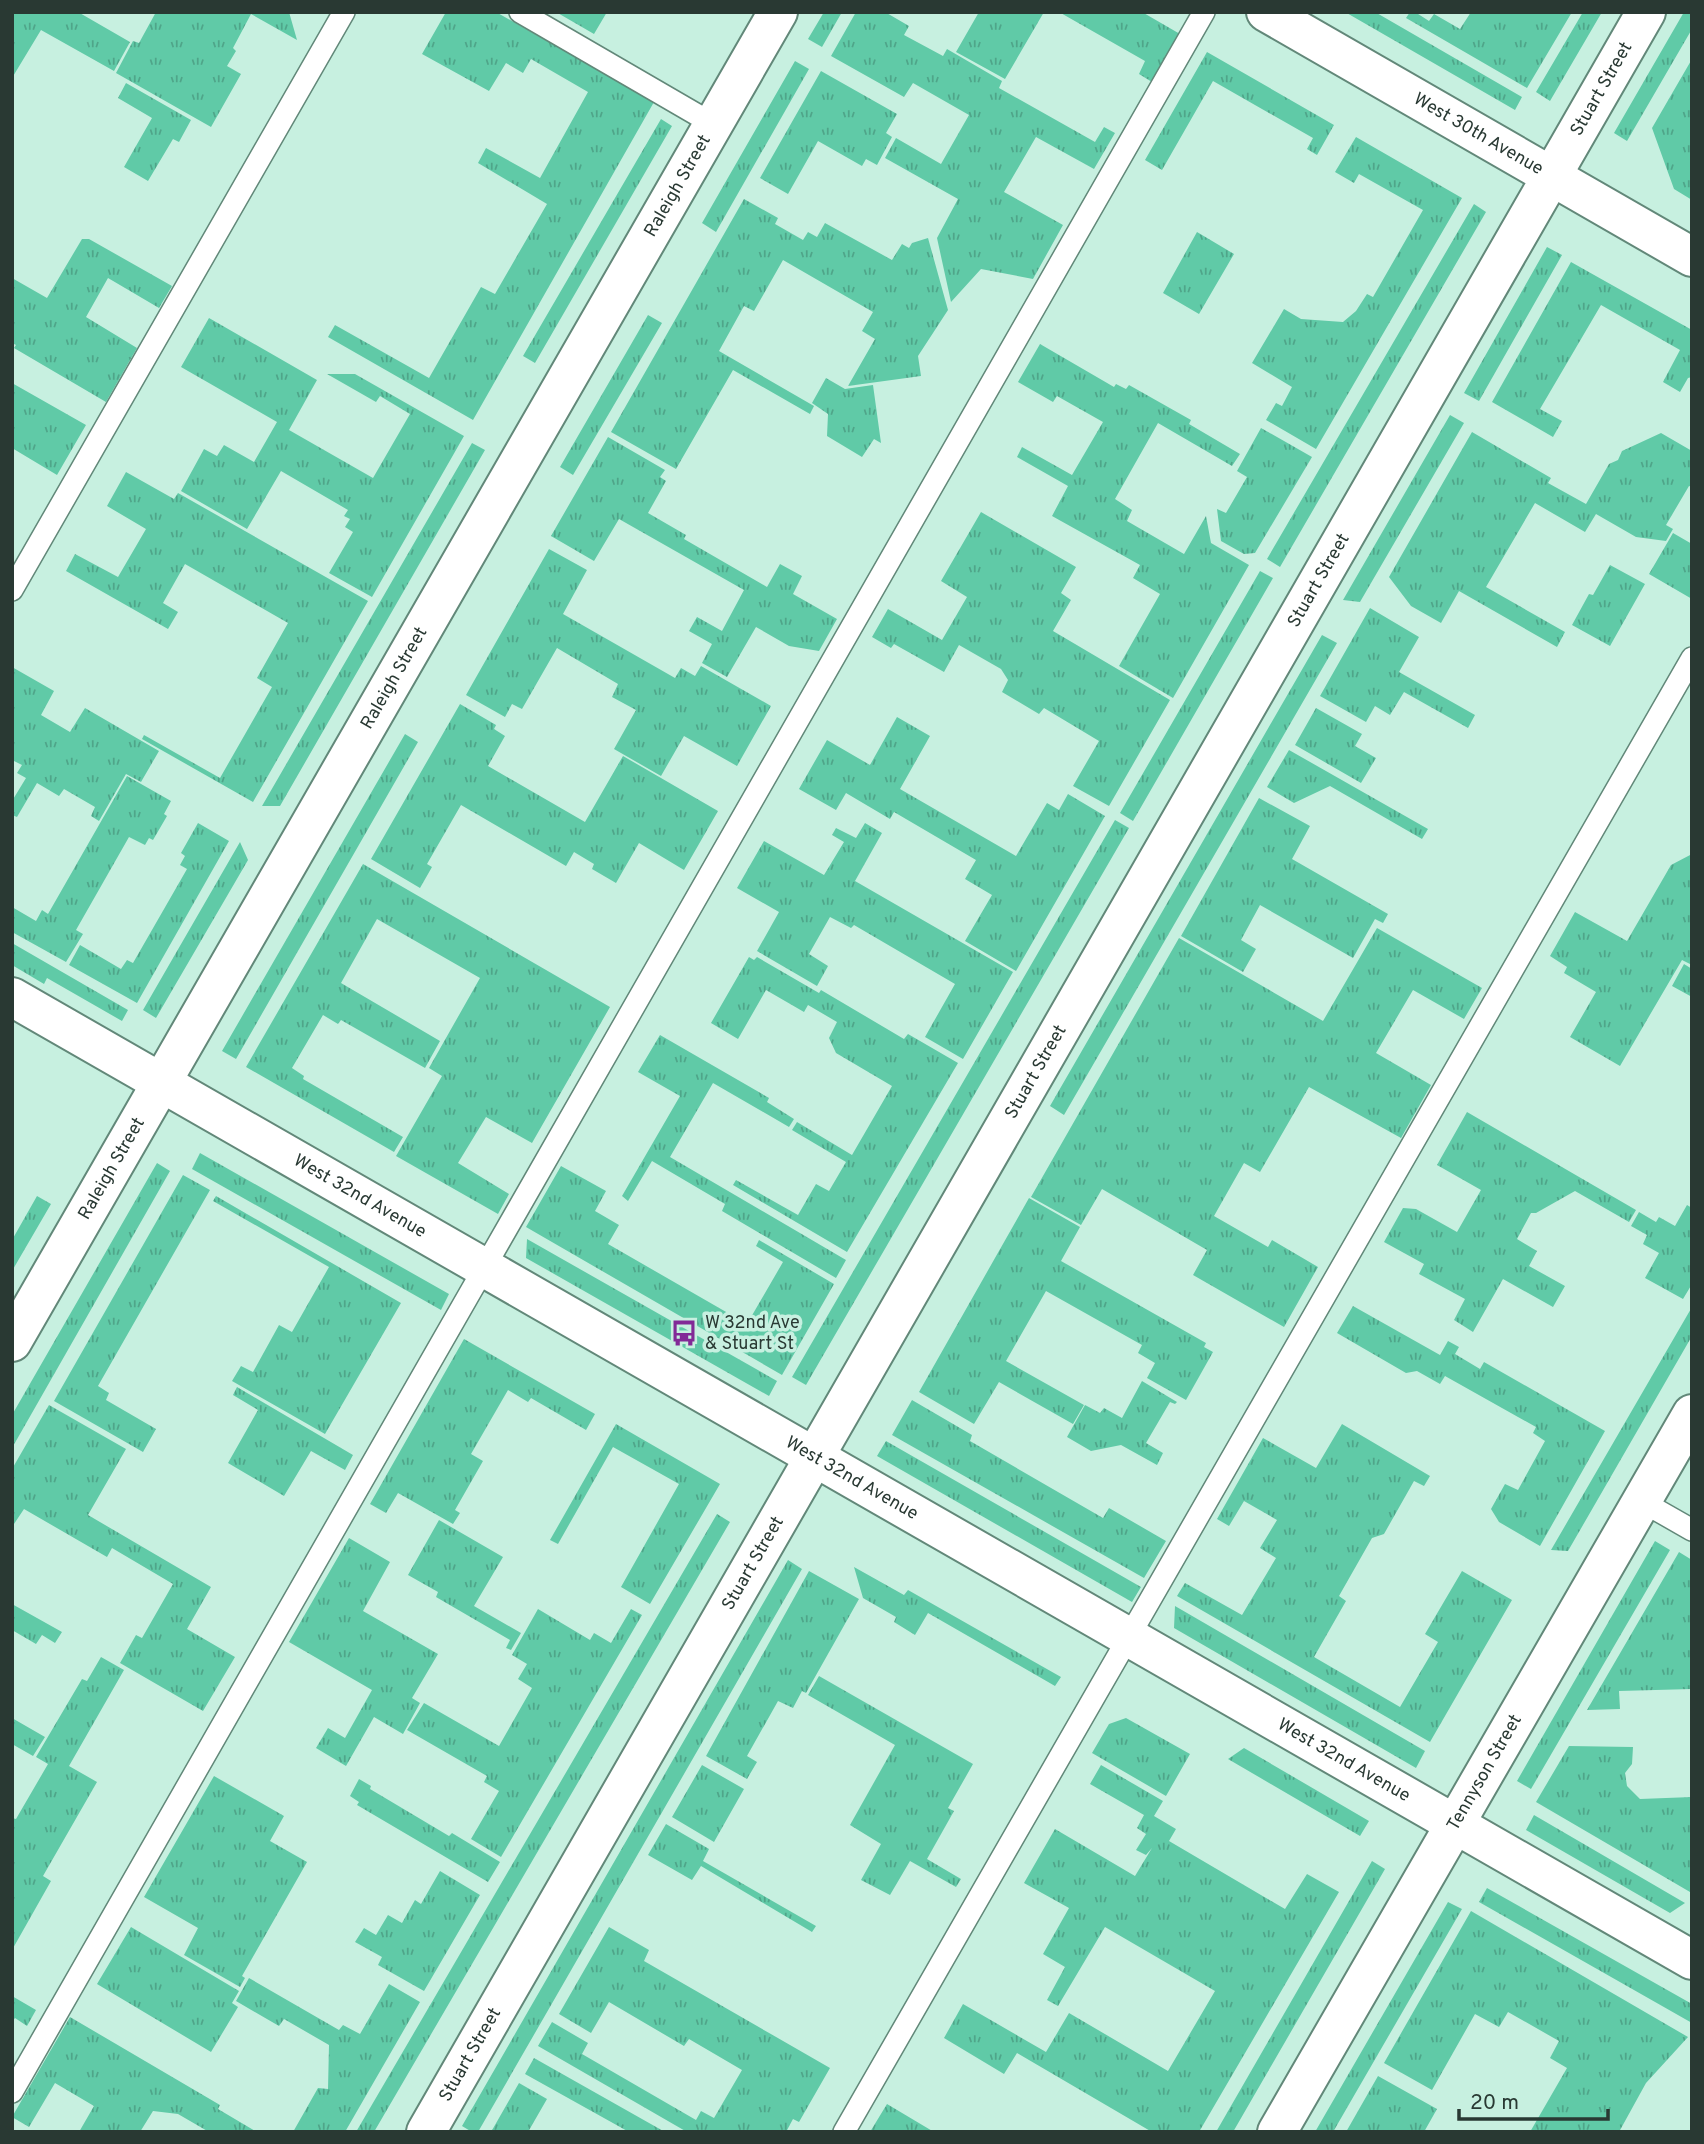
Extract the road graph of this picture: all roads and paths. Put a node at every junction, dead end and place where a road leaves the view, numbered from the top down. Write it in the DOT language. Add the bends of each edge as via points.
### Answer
graph roads {
  1 [pos="344,12"];
  2 [pos="520,12"];
  3 [pos="778,12"];
  4 [pos="1204,12"];
  5 [pos="1266,12"];
  6 [pos="1646,12"];
  7 [pos="713,124"];
  8 [pos="1551,176"];
  9 [pos="1692,257"];
  10 [pos="12,590"];
  11 [pos="1692,658"];
  12 [pos="12,997"];
  13 [pos="161,1083"];
  14 [pos="485,1268"];
  15 [pos="12,1342"];
  16 [pos="1692,1414"];
  17 [pos="814,1457"];
  18 [pos="1641,1501"];
  19 [pos="1692,1530"];
  20 [pos="1128,1637"];
  21 [pos="1454,1824"];
  22 [pos="1692,1960"];
  23 [pos="12,2092"];
  24 [pos="426,2132"];
  25 [pos="844,2132"];
  26 [pos="1277,2132"];
  1 -- 10 [label="lane"];
  2 -- 7 [label="lane"];
  3 -- 7 [label="street, Raleigh Street"];
  4 -- 14 [label="lane"];
  5 -- 8 [label="street, West 30th Avenue"];
  6 -- 8 [label="street, Stuart Street"];
  7 -- 13 [label="street, Raleigh Street"];
  8 -- 9 [label="street, West 30th Avenue"];
  8 -- 17 [label="street, Stuart Street"];
  11 -- 20 [label="lane"];
  12 -- 13 [label="street, West 32nd Avenue"];
  13 -- 14 [label="street, West 32nd Avenue"];
  13 -- 15 [label="street, Raleigh Street"];
  14 -- 17 [label="street, West 32nd Avenue"];
  14 -- 23 [label="lane"];
  16 -- 18 [label="street, Tennyson Street"];
  17 -- 20 [label="street, West 32nd Avenue"];
  17 -- 24 [label="street, Stuart Street"];
  18 -- 19 [label="lane"];
  18 -- 21 [label="street, Tennyson Street"];
  20 -- 21 [label="street, West 32nd Avenue"];
  20 -- 25 [label="lane"];
  21 -- 22 [label="street, West 32nd Avenue"];
  21 -- 26 [label="street, Tennyson Street"];
}
